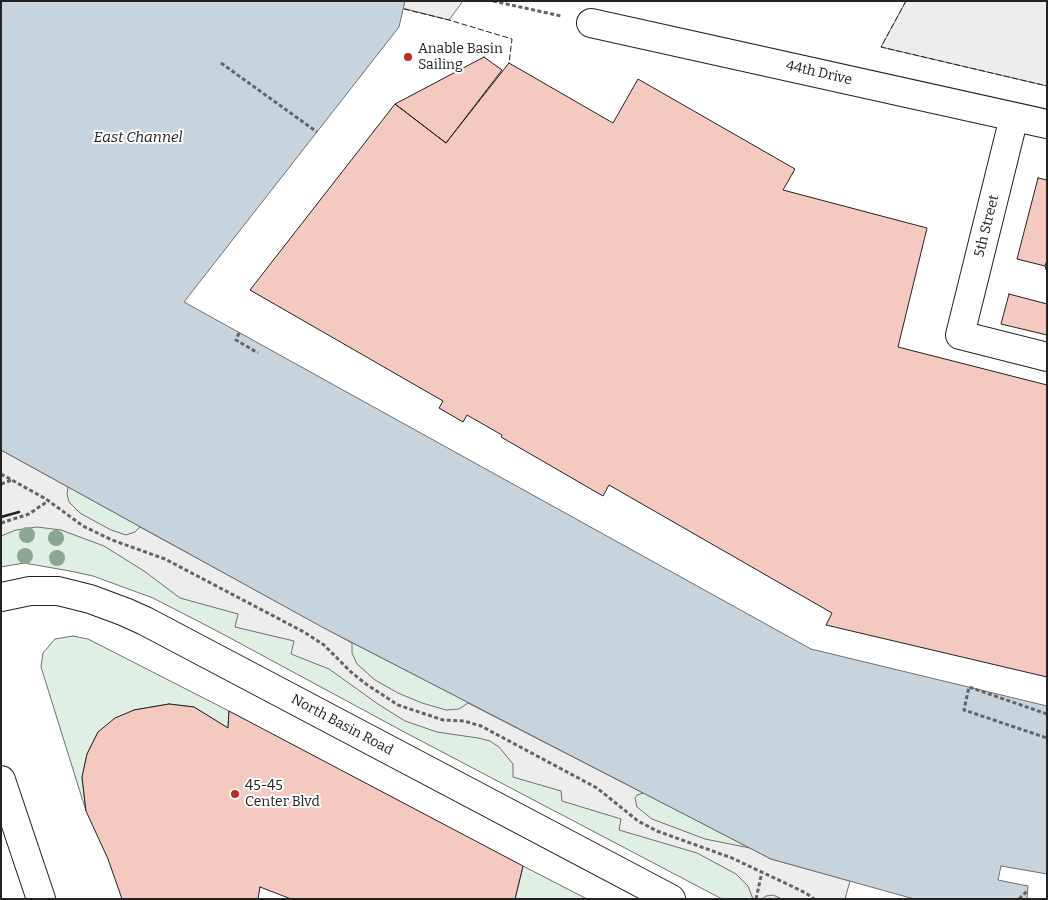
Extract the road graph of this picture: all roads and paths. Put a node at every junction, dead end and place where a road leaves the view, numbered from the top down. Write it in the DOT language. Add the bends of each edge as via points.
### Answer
graph roads {
  1 [pos="493,1"];
  2 [pos="591,22"];
  3 [pos="221,63"];
  4 [pos="1014,117"];
  5 [pos="1047,124"];
  6 [pos="317,132"];
  7 [pos="239,333"];
  8 [pos="258,353"];
  9 [pos="1047,357"];
  10 [pos="1,474"];
  11 [pos="12,480"];
  12 [pos="1,484"];
  13 [pos="48,501"];
  14 [pos="1,523"];
  15 [pos="1,597"];
  16 [pos="1047,714"];
  17 [pos="1047,738"];
  18 [pos="1,780"];
  19 [pos="762,872"];
  20 [pos="1028,891"];
  21 [pos="41,899"];
  22 [pos="671,899"];
  23 [pos="756,899"];
  24 [pos="814,899"];
  25 [pos="1019,899"];
  1 -- 2 [label="path"];
  2 -- 4 [label="street, 44th Drive"];
  3 -- 6 [label="path"];
  4 -- 5 [label="street, 44th Drive"];
  4 -- 9 [label="street, 5th Street" via="960,334"];
  7 -- 8 [label="path" via="236,340"];
  10 -- 11 [label="path"];
  11 -- 12 [label="path"];
  11 -- 13 [label="path"];
  13 -- 14 [label="path" via="29,514"];
  13 -- 19 [label="path" via="83,526 164,559 304,632 324,645 358,678 398,705 443,720 481,726 597,788 638,821 657,831"];
  15 -- 22 [label="street, North Basin Road" via="58,591 125,612"];
  16 -- 17 [label="path" via="969,687 964,710"];
  18 -- 21 [label="street"];
  19 -- 23 [label="path"];
  19 -- 24 [label="path"];
  20 -- 25 [label="path"];
}
